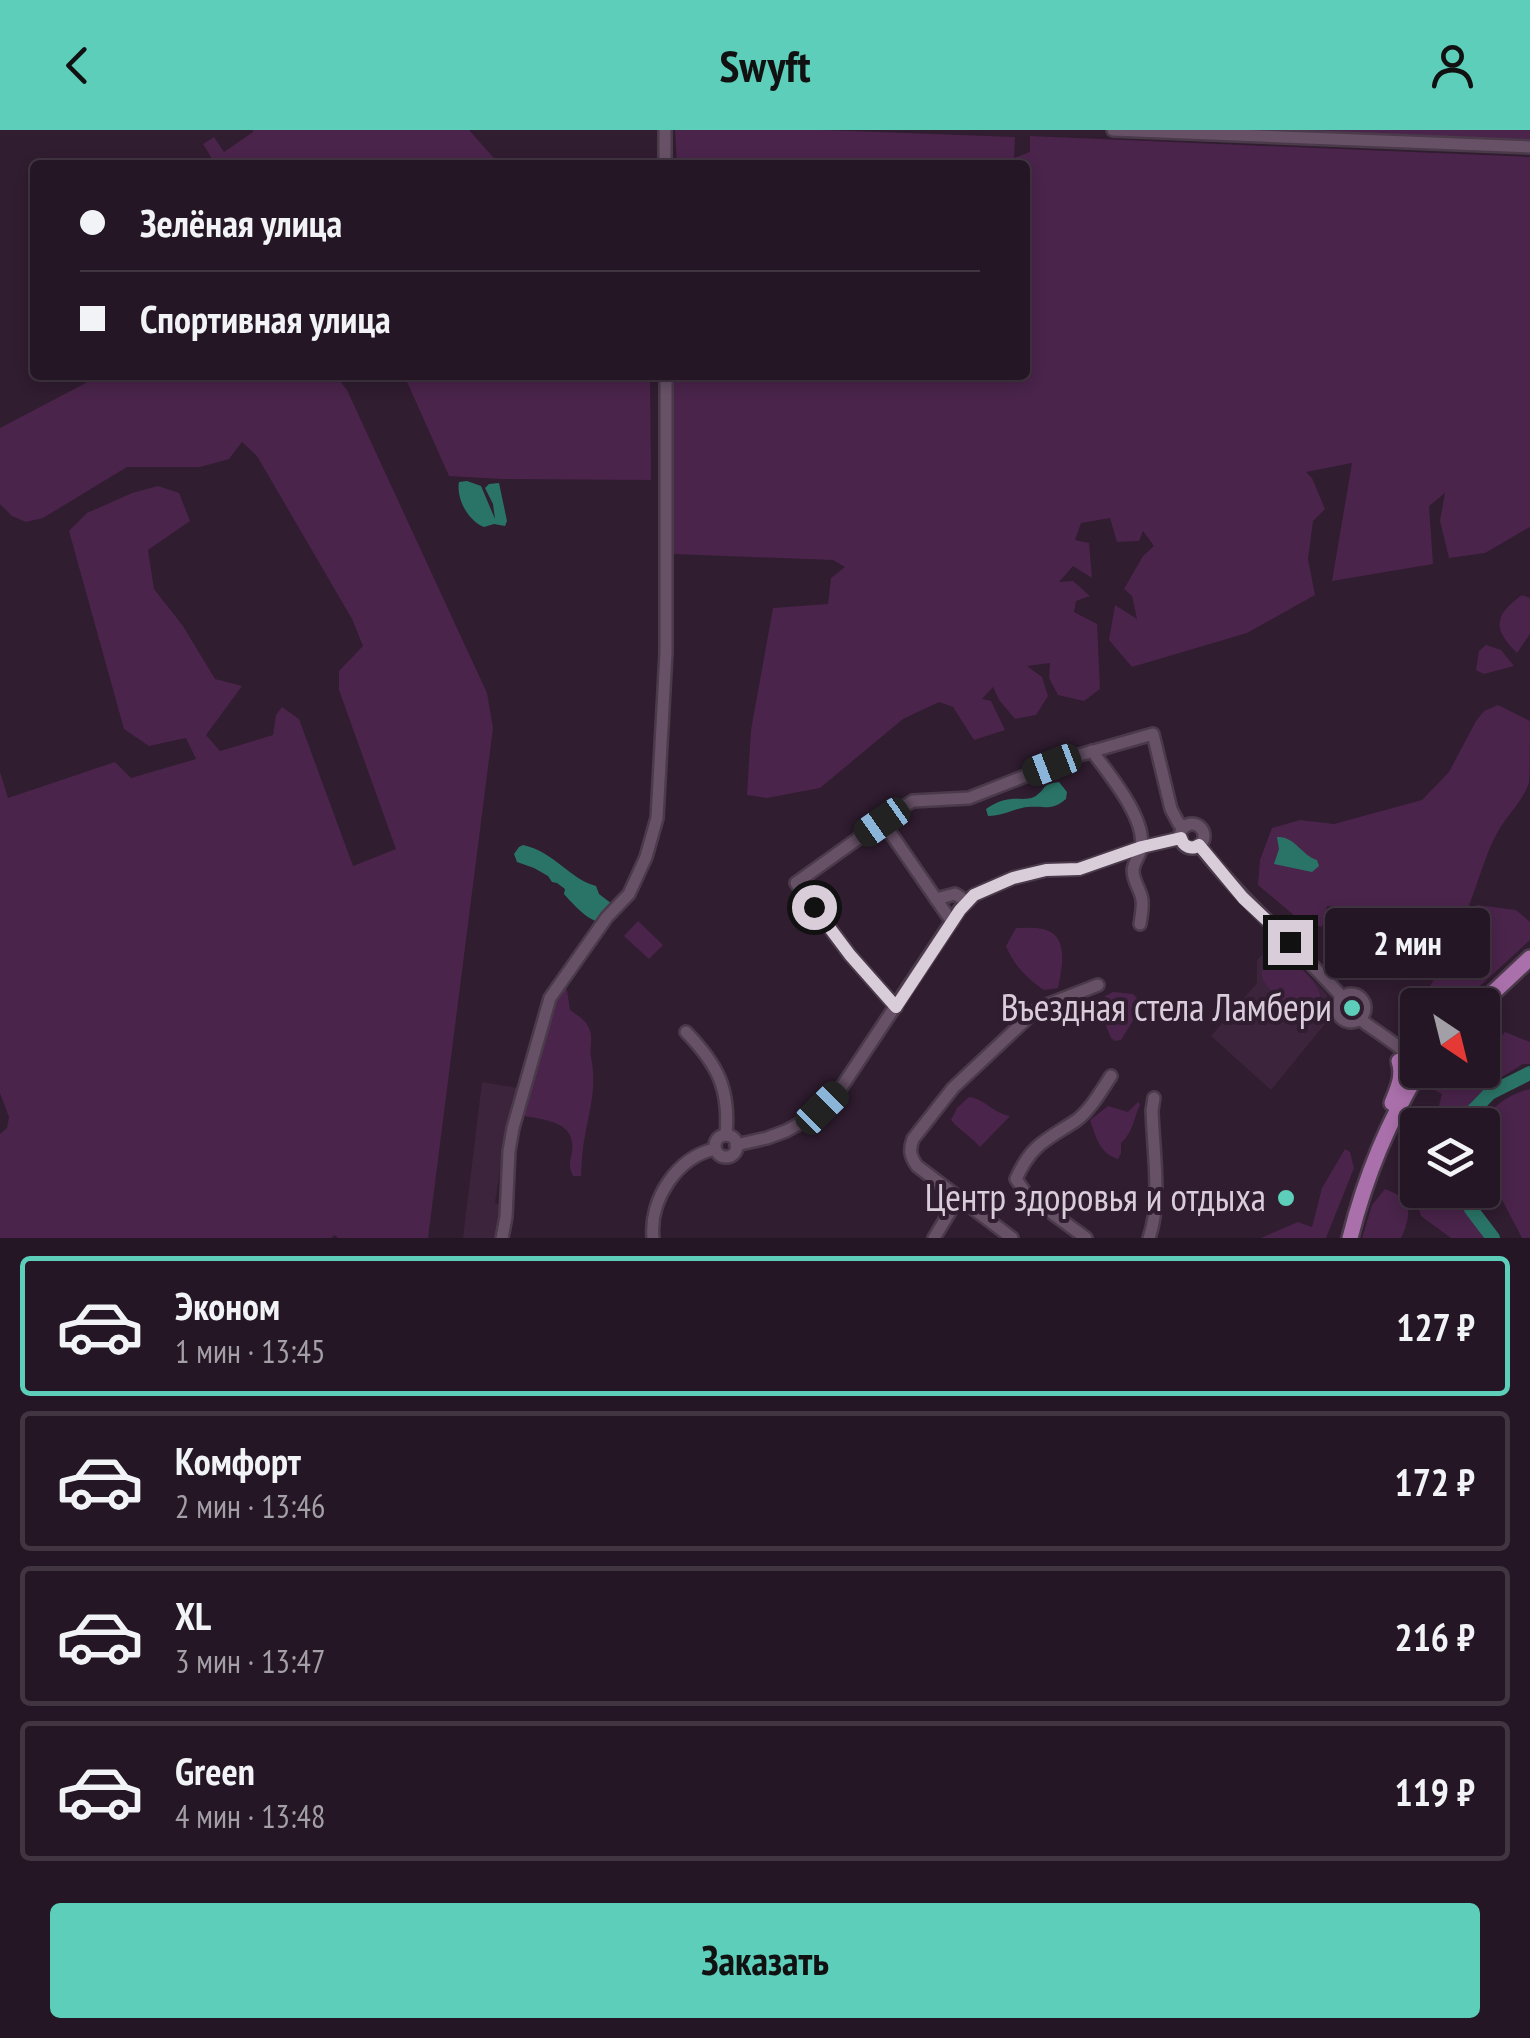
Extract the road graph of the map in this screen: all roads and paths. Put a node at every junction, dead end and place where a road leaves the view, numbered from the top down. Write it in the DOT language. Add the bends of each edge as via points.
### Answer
graph roads {
  1 [pos="666,130"];
  2 [pos="1113,130"];
  3 [pos="1530,146"];
  4 [pos="664,160"];
  5 [pos="666,380"];
  6 [pos="1092,751"];
  7 [pos="882,822"];
  8 [pos="1183,832"];
  9 [pos="1199,845"];
  10 [pos="1142,847"];
  11 [pos="936,899"];
  12 [pos="966,901"];
  13 [pos="952,922"];
  14 [pos="1140,924"];
  15 [pos="1530,958"];
  16 [pos="1098,984"];
  17 [pos="1498,988"];
  18 [pos="1342,997"];
  19 [pos="896,1007"];
  20 [pos="1363,1022"];
  21 [pos="686,1032"];
  22 [pos="1400,1050"];
  23 [pos="1112,1076"];
  24 [pos="1400,1082"];
  25 [pos="1409,1088"];
  26 [pos="1154,1098"];
  27 [pos="726,1135"];
  28 [pos="1380,1144"];
  29 [pos="736,1145"];
  30 [pos="715,1150"];
  31 [pos="960,1197"];
  32 [pos="502,1238"];
  33 [pos="653,1238"];
  34 [pos="934,1238"];
  35 [pos="1012,1238"];
  36 [pos="1086,1238"];
  37 [pos="1148,1238"];
  38 [pos="1350,1238"];
  1 -- 4 [label="street"];
  2 -- 3 [label="street"];
  5 -- 32 [label="street" via="666,653 657,818 629,894 550,998 513,1128"];
  6 -- 7 [label="street" via="969,798 913,802"];
  6 -- 8 [label="street" via="1153,734"];
  6 -- 10 [label="street" via="1129,802"];
  7 -- 11 [label="street"];
  7 -- 19 [label="street" via="796,883"];
  8 -- 9 [label="street" via="1185,846"];
  8 -- 9 [label="street" via="1201,828"];
  8 -- 10 [label="street"];
  9 -- 18 [label="street"];
  10 -- 12 [label="street" via="1079,869 1013,878"];
  10 -- 14 [label="street" via="1133,872 1142,899"];
  11 -- 12 [label="street" via="954,894"];
  11 -- 13 [label="street"];
  12 -- 13 [label="street"];
  13 -- 19 [label="street"];
  15 -- 17 [label="main road"];
  16 -- 31 [label="street" via="1034,1012 954,1088 913,1139 910,1158"];
  18 -- 20 [label="street" via="1362,1000"];
  18 -- 20 [label="street" via="1339,1016"];
  19 -- 29 [label="street" via="822,1108 786,1131"];
  20 -- 22 [label="street"];
  21 -- 27 [label="street" via="722,1082"];
  23 -- 36 [label="street" via="1088,1110 1034,1150 1016,1179 1027,1195"];
  24 -- 28 [label="main road"];
  25 -- 28 [label="main road"];
  26 -- 37 [label="street" via="1156,1206"];
  27 -- 29 [label="street"];
  27 -- 30 [label="street" via="716,1140"];
  28 -- 38 [label="main road"];
  29 -- 30 [label="street" via="731,1156"];
  30 -- 33 [label="street" via="690,1160 665,1188 654,1211"];
  31 -- 34 [label="street"];
  31 -- 35 [label="street"];
}
